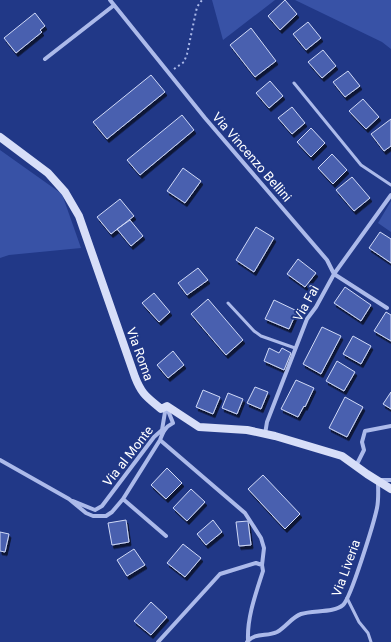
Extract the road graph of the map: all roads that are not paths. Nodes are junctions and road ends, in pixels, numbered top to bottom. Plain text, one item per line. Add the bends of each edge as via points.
1 (110, 0) edge
2 (113, 6) junction
3 (45, 59) dead end
4 (294, 82) dead end
5 (0, 137) edge
6 (391, 185) edge
7 (391, 195) edge
8 (334, 274) junction
9 (228, 303) dead end
10 (387, 308) dead end
11 (295, 348) junction
12 (166, 406) junction
13 (391, 426) edge
14 (265, 434) junction
15 (160, 440) junction
16 (0, 460) edge
17 (356, 466) junction
18 (378, 480) junction
19 (391, 480) edge
20 (391, 489) edge
21 (123, 499) junction
22 (69, 500) junction
23 (102, 506) junction
24 (101, 517) junction
25 (166, 536) dead end
26 (262, 565) junction
27 (347, 598) junction
28 (247, 641) edge
29 (158, 642) edge
30 (371, 642) edge

1 - 2 street, Via Vincenzo Bellini
2 - 3 street
2 - 8 street, Via Vincenzo Bellini via 327,260
4 - 6 lane via 361,165
5 - 12 street, Via Roma via 48,173 65,192 79,216 140,390 161,409
7 - 8 street, Via Faì
8 - 10 street, Via Vincenzo Bellini
8 - 11 street, Via Faì via 307,319
9 - 11 lane via 260,336
11 - 14 street, Via Faì via 267,422
12 - 14 street, Via Roma via 199,427 247,430
12 - 15 street, Via al Monte via 173,423 167,426
12 - 23 street, Via al Monte via 162,430
13 - 17 street via 365,431 362,442 364,450
14 - 17 street, Via Roma via 342,456
15 - 21 street, Via al Monte
15 - 26 street via 245,512 261,538 264,548
16 - 22 street, Via al Monte
17 - 18 street, Via Roma
18 - 19 street
18 - 20 street, Via Roma
18 - 27 street, Via Liveria via 378,507
21 - 24 street, Via al Monte via 112,512
21 - 25 street, Via al Monte
22 - 23 street, Via al Monte via 96,510
22 - 24 street, Via al Monte via 86,513
23 - 24 street, Via al Monte
26 - 28 street via 263,571 252,606
26 - 29 street via 256,563 220,574
27 - 28 street, Via Liveria via 343,605 301,614 279,631 260,634
27 - 30 lane

